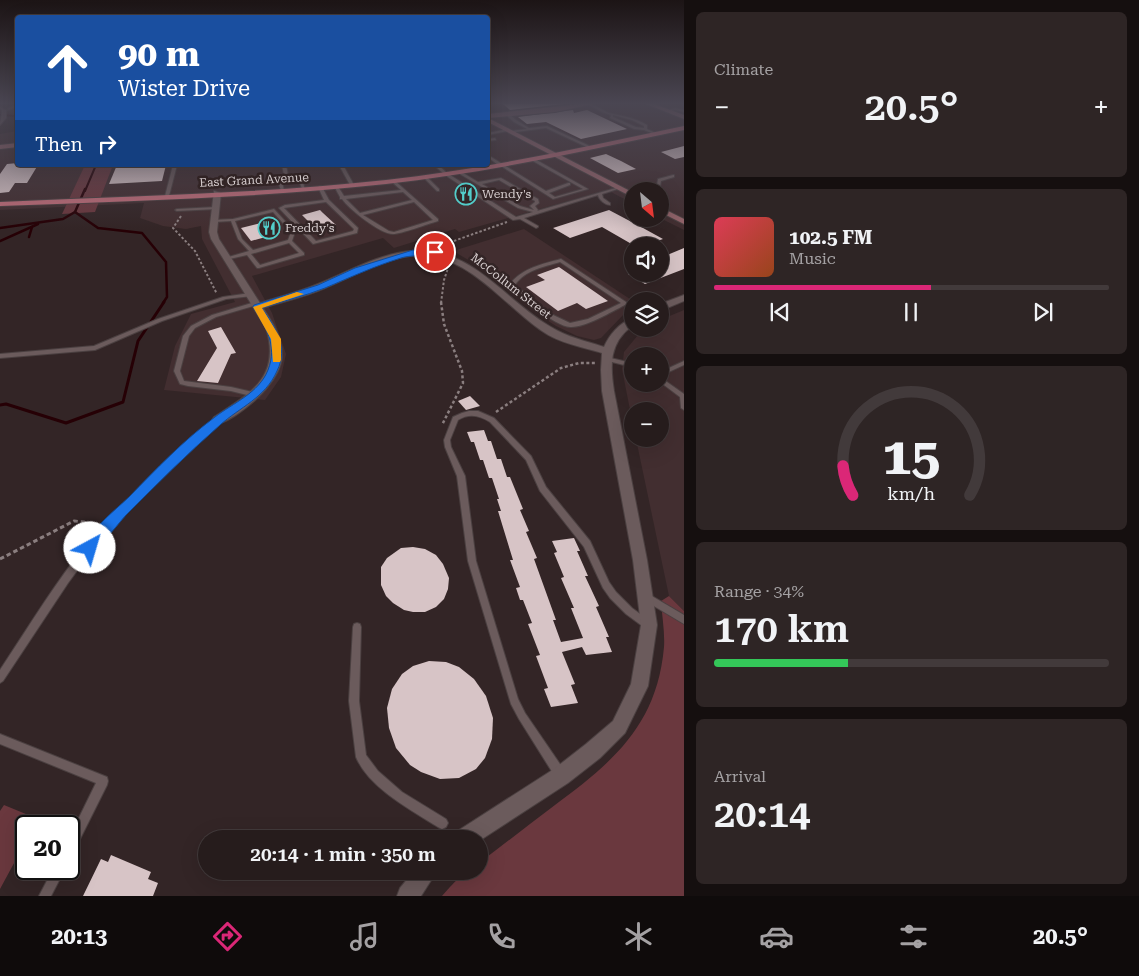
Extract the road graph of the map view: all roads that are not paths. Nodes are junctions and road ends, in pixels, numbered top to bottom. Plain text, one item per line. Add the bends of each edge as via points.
1 (536, 146) edge
2 (587, 146) edge
3 (602, 146) edge
4 (592, 148) junction
5 (555, 156) junction
6 (490, 157) edge
7 (530, 160) junction
8 (501, 165) junction
9 (174, 167) edge
10 (284, 167) edge
11 (341, 167) edge
12 (438, 167) edge
13 (489, 167) edge
14 (490, 167) edge
15 (459, 172) junction
16 (446, 174) junction
17 (286, 176) junction
18 (672, 176) dead end
19 (425, 177) junction
20 (392, 181) junction
21 (660, 182) edge
22 (478, 183) junction
23 (352, 185) junction
24 (336, 186) junction
25 (320, 188) junction
26 (618, 188) junction
27 (304, 189) junction
28 (282, 190) junction
29 (403, 190) junction
30 (438, 190) dead end
31 (624, 191) edge
32 (217, 193) junction
33 (546, 193) junction
34 (600, 194) junction
35 (167, 196) junction
36 (341, 198) junction
37 (327, 201) junction
38 (415, 201) junction
39 (0, 204) edge
40 (609, 204) dead end
41 (532, 206) junction
42 (523, 207) junction
43 (216, 208) junction
44 (177, 210) dead end
45 (537, 212) junction
46 (360, 214) junction
47 (669, 214) edge
48 (520, 217) junction
49 (233, 220) junction
50 (214, 221) junction
51 (684, 222) edge
52 (536, 227) dead end
53 (290, 241) junction
54 (250, 252) junction
55 (227, 259) junction
56 (250, 295) junction
57 (684, 298) edge
58 (625, 303) joint
59 (669, 304) edge
60 (256, 305) junction
61 (624, 328) edge
62 (0, 356) edge
63 (606, 358) junction
64 (624, 363) edge
65 (684, 363) edge
66 (669, 370) edge
67 (669, 386) edge
68 (255, 395) junction
69 (683, 397) edge
70 (684, 408) edge
71 (218, 420) joint
72 (645, 596) junction
73 (684, 620) edge
74 (649, 625) junction
75 (357, 628) dead end
76 (0, 678) edge
77 (0, 739) edge
78 (561, 776) junction
79 (442, 823) dead end
80 (80, 827) edge
81 (477, 830) edge
82 (54, 880) edge
83 (420, 880) edge
84 (46, 896) edge
85 (408, 896) edge

1 - 5 street
2 - 4 lane
3 - 4 main road, East Grand Avenue
4 - 5 main road, East Grand Avenue
5 - 7 main road, East Grand Avenue
5 - 26 street
6 - 8 lane
7 - 8 main road, East Grand Avenue
7 - 33 lane via 568,184
7 - 33 lane via 586,189 554,198
8 - 14 main road, East Grand Avenue
8 - 33 lane
9 - 35 lane
10 - 17 lane
11 - 23 lane
12 - 16 lane
13 - 15 main road, East Grand Avenue
15 - 16 main road, East Grand Avenue
15 - 22 lane
16 - 19 main road, East Grand Avenue
16 - 48 lane via 515,219
17 - 27 lane via 300,176
17 - 28 lane via 279,177
18 - 21 lane
19 - 20 main road, East Grand Avenue
19 - 30 lane
20 - 23 main road, East Grand Avenue
20 - 29 lane
22 - 41 lane via 506,180 537,200
22 - 42 lane
23 - 24 main road, East Grand Avenue
24 - 25 main road, East Grand Avenue
24 - 36 lane
25 - 27 main road, East Grand Avenue
25 - 37 lane
26 - 31 street
26 - 34 lane
27 - 28 main road, East Grand Avenue
28 - 32 main road, East Grand Avenue
29 - 36 lane
29 - 38 lane
32 - 35 main road, East Grand Avenue
32 - 43 street
34 - 40 lane
34 - 45 lane
35 - 39 main road, East Grand Avenue
36 - 46 lane
37 - 37 lane via 356,229 355,232 315,243 281,208
38 - 46 lane
38 - 46 lane via 436,220 394,233
41 - 42 lane
41 - 45 lane
42 - 45 lane
43 - 44 lane
43 - 50 street
45 - 48 lane
47 - 51 street
48 - 52 lane
49 - 50 lane
49 - 53 lane via 274,210 294,232
49 - 54 lane via 240,239
50 - 55 street via 215,239
53 - 54 lane
53 - 54 lane via 302,254 260,267
54 - 55 lane
55 - 56 street
56 - 60 street
56 - 62 lane via 220,300 160,320 95,348
57 - 59 street
58 - 58 lane via 568,326 512,285 515,279 528,271 561,260
60 - 63 street, McCollum Street via 321,287 384,260 413,252 430,252 466,265 546,329
60 - 68 street via 271,328 277,349 273,370
60 - 68 lane via 214,316 193,327 186,336 177,371 179,379 188,384
61 - 63 street via 610,342
63 - 64 lane
63 - 72 street via 608,391
65 - 66 lane
67 - 69 lane
68 - 71 street
69 - 70 lane
71 - 76 lane via 107,526 81,558
72 - 73 lane
72 - 74 street
74 - 78 street via 639,686 619,727
74 - 78 lane via 629,612 613,595 587,544 544,489 534,465 488,418 476,413 455,419 448,447 461,476 475,576 514,701
75 - 79 lane via 354,701 361,757 374,775 398,796
77 - 80 lane via 103,781
78 - 81 street
82 - 84 lane
83 - 85 street

